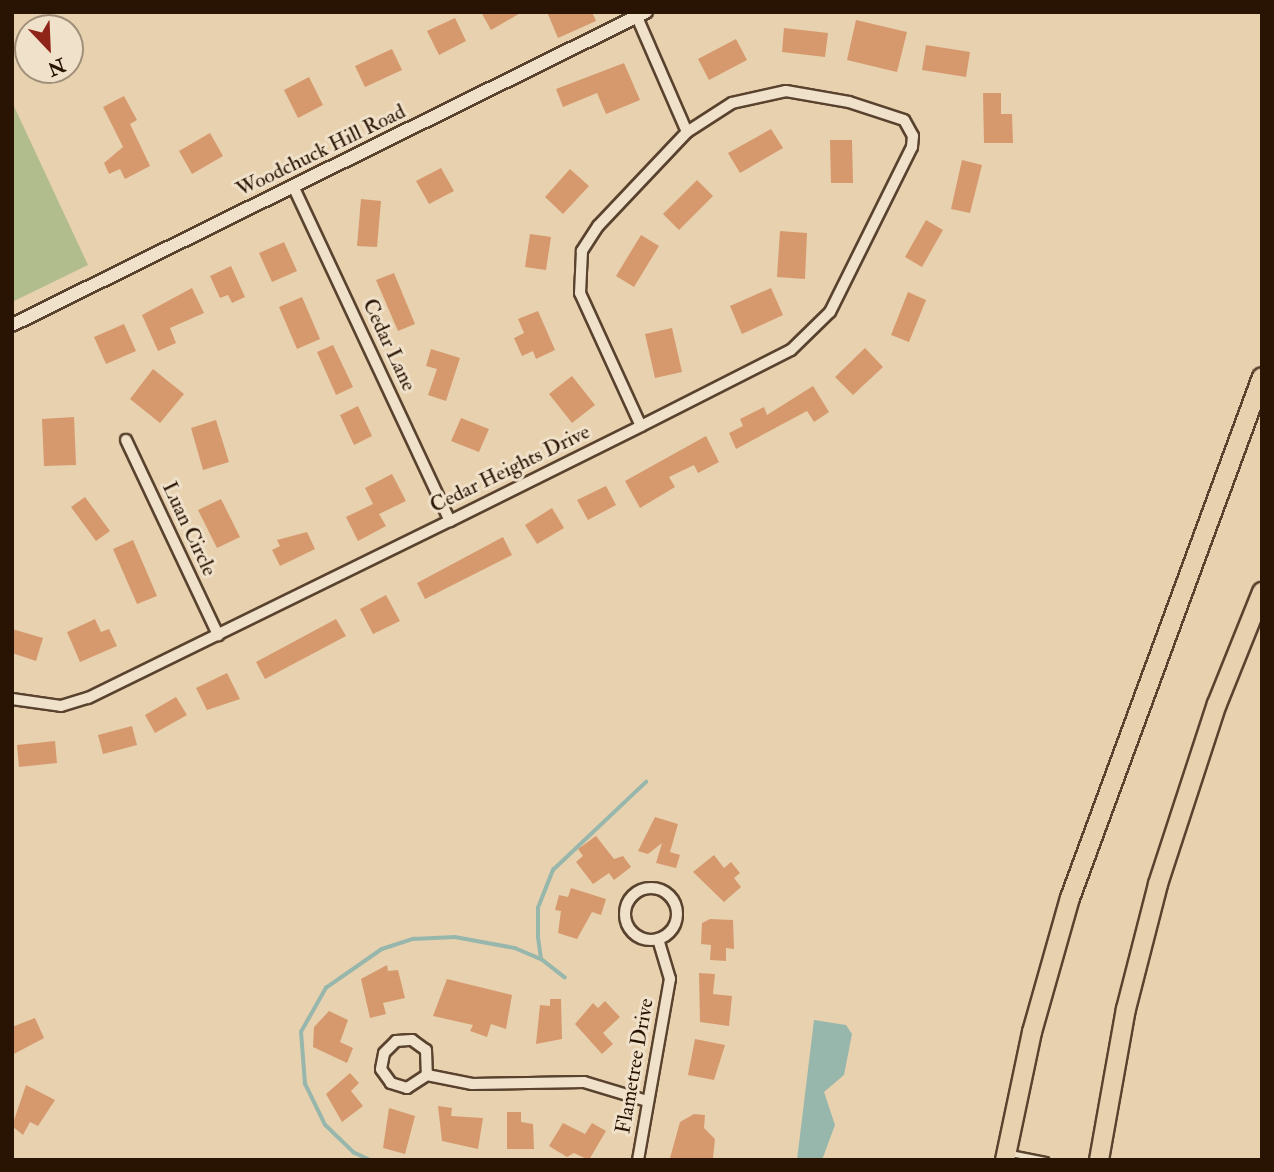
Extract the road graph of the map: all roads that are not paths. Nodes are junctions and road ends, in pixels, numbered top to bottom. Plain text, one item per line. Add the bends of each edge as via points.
1 (641, 15) edge
2 (687, 132) junction
3 (293, 187) junction
4 (12, 325) edge
5 (1262, 377) edge
6 (641, 426) junction
7 (126, 440) dead end
8 (450, 521) junction
9 (1262, 592) edge
10 (218, 635) junction
11 (12, 699) edge
12 (658, 939) junction
13 (427, 1075) junction
14 (647, 1101) junction
15 (1006, 1156) edge
16 (638, 1160) edge
17 (1045, 1160) edge
18 (1099, 1160) edge

1 - 2 street
1 - 3 street, Woodchuck Hill Road
2 - 6 street via 598,226 582,251 577,271 586,310
2 - 6 street, Cedar Heights Drive via 732,103 786,91 895,115 912,133 912,148 830,312 815,332 792,350
3 - 4 street, Woodchuck Hill Road
3 - 8 street, Cedar Lane
5 - 15 highway via 1070,898 1032,1032
6 - 8 street, Cedar Heights Drive
7 - 10 street, Luan Circle
8 - 10 street, Cedar Heights Drive
9 - 18 highway via 1217,704 1158,884 1126,1009
10 - 11 street, Cedar Heights Drive via 88,698 61,706
12 - 12 street via 635,935 625,920 629,899 644,889 665,892 676,906 672,929
12 - 14 street, Flametree Drive via 670,979
13 - 13 street via 426,1050 412,1040 396,1041 384,1053 382,1069 391,1083 407,1088
13 - 14 street via 472,1084 584,1082
14 - 16 street, Flametree Drive
15 - 17 lane

